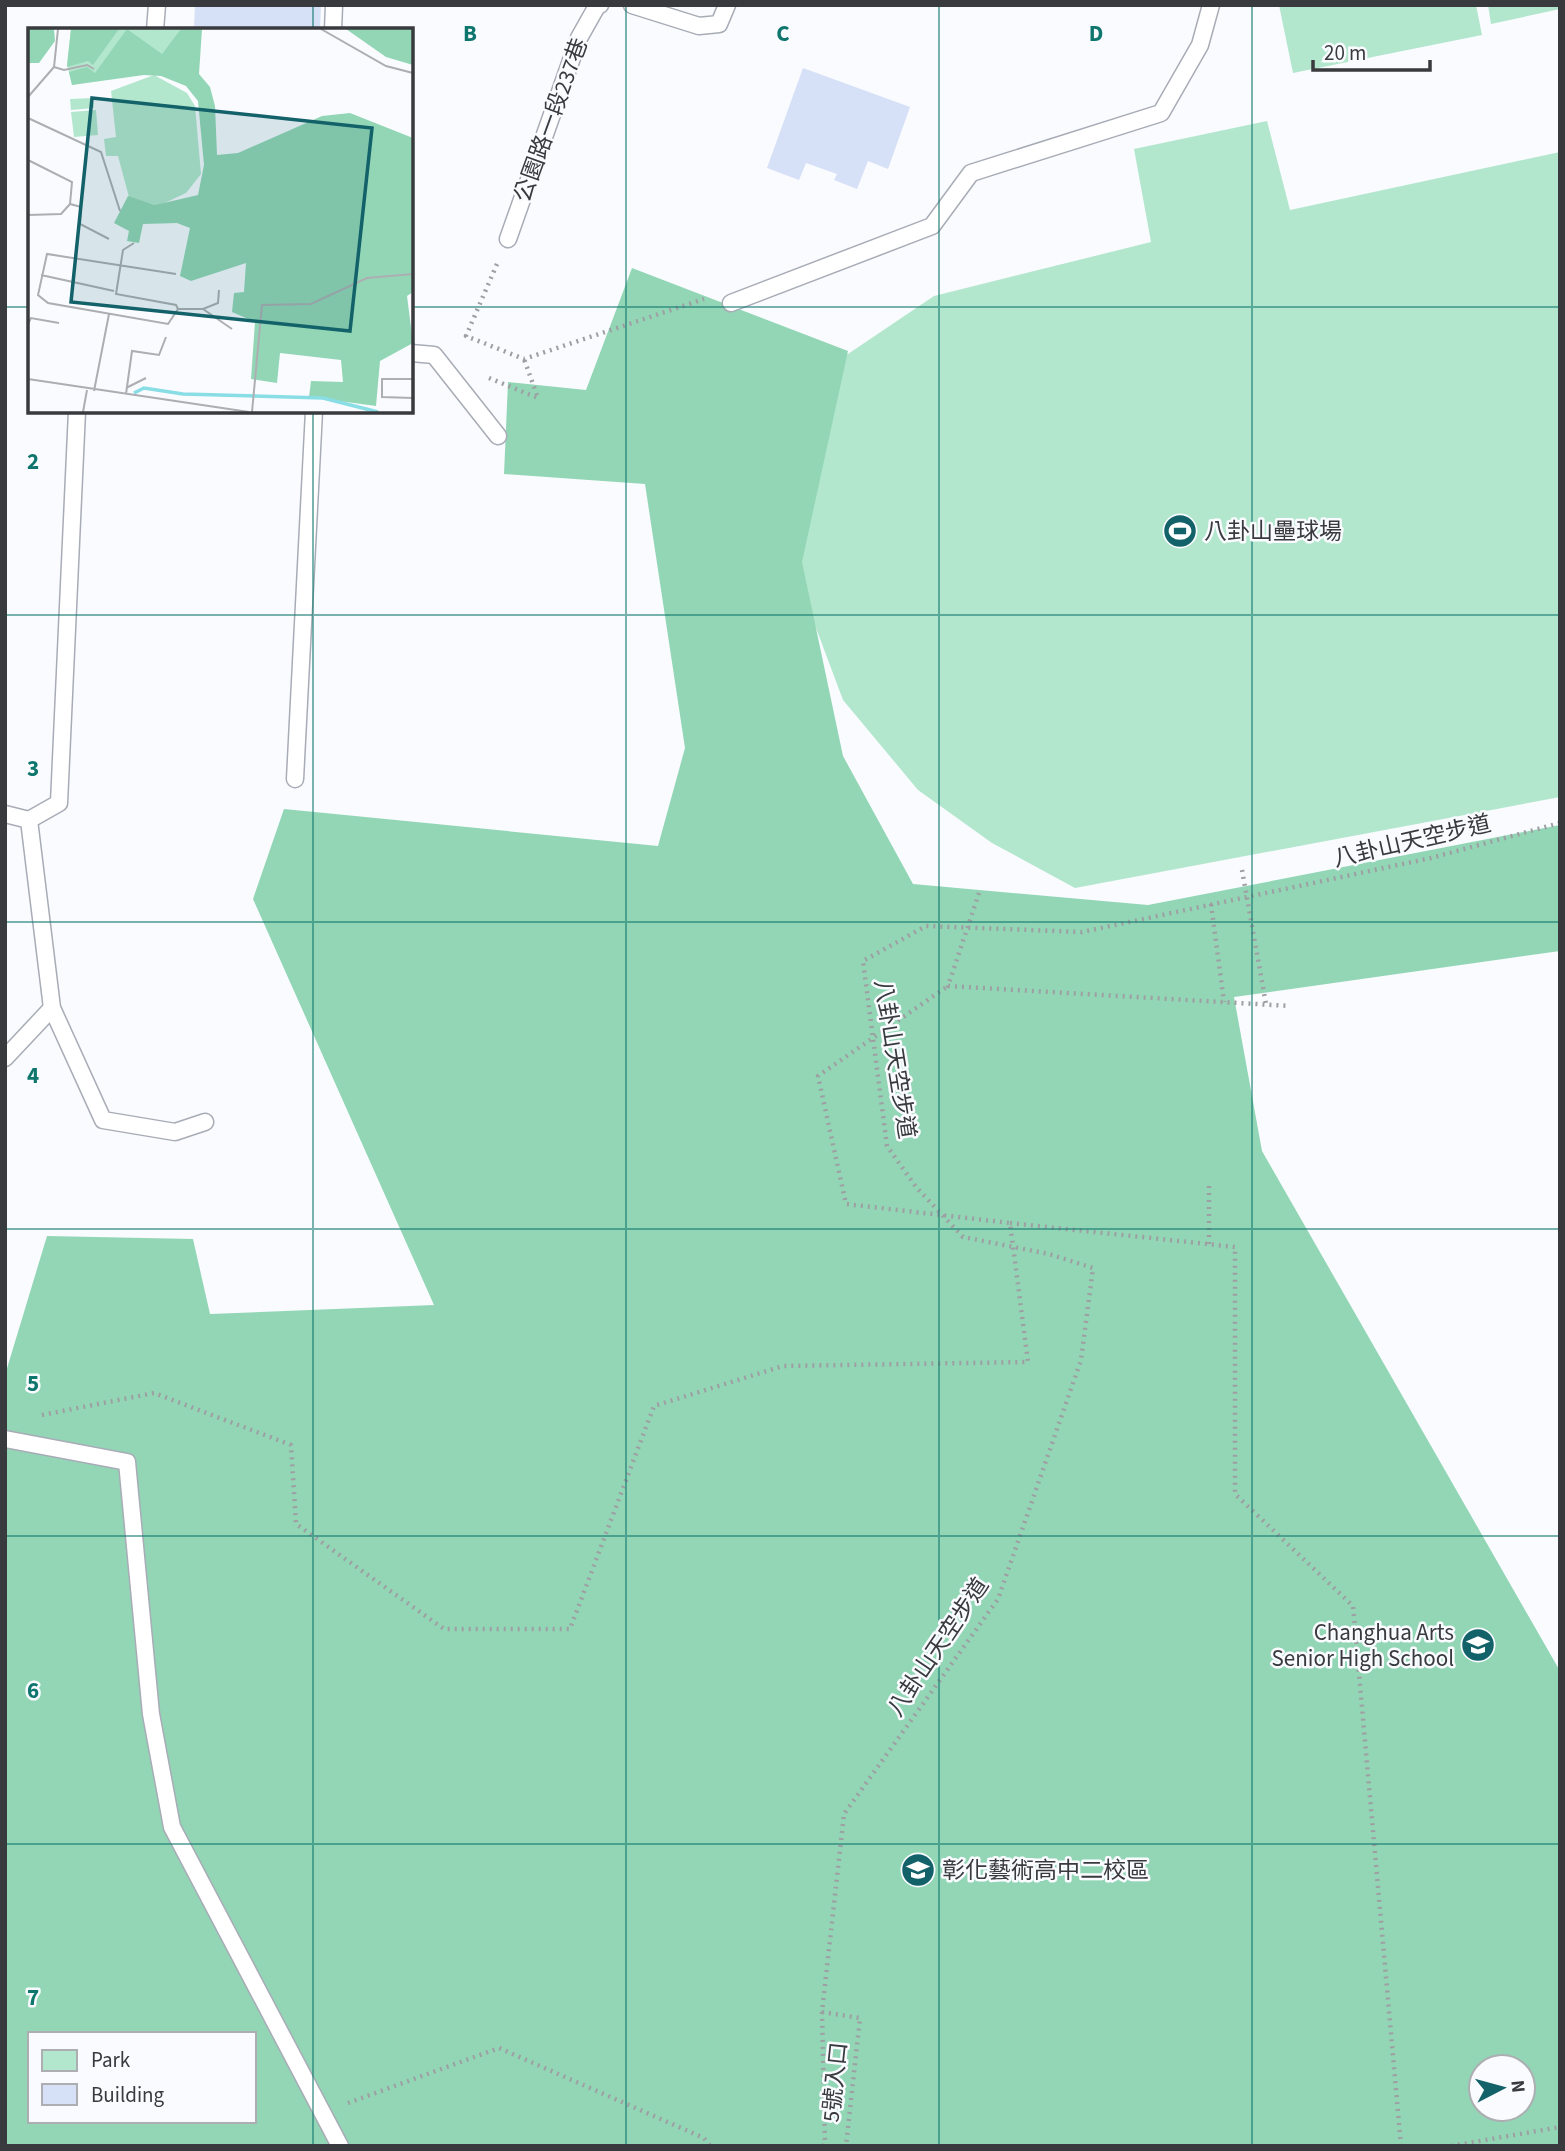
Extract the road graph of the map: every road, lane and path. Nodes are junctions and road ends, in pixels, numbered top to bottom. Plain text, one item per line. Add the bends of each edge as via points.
1 (157, 5) edge
2 (334, 5) edge
3 (600, 5) edge
4 (632, 5) edge
5 (727, 5) edge
6 (1211, 5) edge
7 (155, 28) edge
8 (332, 28) edge
9 (508, 239) joint
10 (716, 296) dead end
11 (732, 303) dead end
12 (413, 353) edge
13 (524, 359) junction
14 (480, 374) dead end
15 (77, 413) edge
16 (314, 413) edge
17 (498, 436) dead end
18 (295, 779) dead end
19 (5, 814) edge
20 (29, 820) junction
21 (1560, 823) edge
22 (1242, 870) dead end
23 (979, 893) dead end
24 (1211, 904) junction
25 (948, 986) junction
26 (1224, 1002) junction
27 (1266, 1004) junction
28 (1290, 1006) dead end
29 (52, 1009) junction
30 (5, 1058) edge
31 (205, 1122) dead end
32 (1209, 1186) dead end
33 (1010, 1223) junction
34 (1209, 1244) junction
35 (5, 1439) edge
36 (33, 1444) junction
37 (822, 2012) junction
38 (323, 2113) junction
39 (1560, 2127) edge
40 (340, 2146) edge
41 (710, 2146) edge
42 (823, 2146) edge
43 (846, 2146) edge
44 (1401, 2146) edge
45 (1451, 2146) edge

1 - 7 lane
2 - 8 lane
3 - 9 lane, 公園路一段237巷 via 579,38
4 - 5 lane via 699,26 719,24
6 - 11 lane via 1200,45 1161,113 971,173 932,226
9 - 13 path via 466,336
10 - 13 path
12 - 17 lane via 434,355
13 - 14 path via 538,398
15 - 20 lane via 59,803
16 - 18 lane
19 - 20 lane
20 - 29 lane
21 - 24 path, 八卦山天空步道, bridge via 1431,858
22 - 27 path
23 - 25 path
24 - 26 path
24 - 37 path, 八卦山天空步道, bridge via 1082,932 926,926 863,961 887,1146 916,1187 963,1237 1093,1268 1081,1360 998,1599 844,1814
25 - 26 path
25 - 33 path via 818,1076 846,1204
26 - 27 path
27 - 28 path
29 - 30 lane
29 - 31 lane via 103,1120 175,1132
32 - 34 path
33 - 34 path
33 - 36 path via 1028,1362 783,1366 654,1406 570,1629 444,1629 296,1524 291,1445 154,1393 30,1418
34 - 44 path via 1235,1247 1235,1494 1353,1606
35 - 36 lane
36 - 38 lane via 127,1462 151,1714 172,1828
37 - 42 path, 八卦山天空步道, bridge
37 - 43 path, 5號入口 via 860,2018
38 - 40 lane
38 - 41 path via 499,2048 704,2138
39 - 45 path

